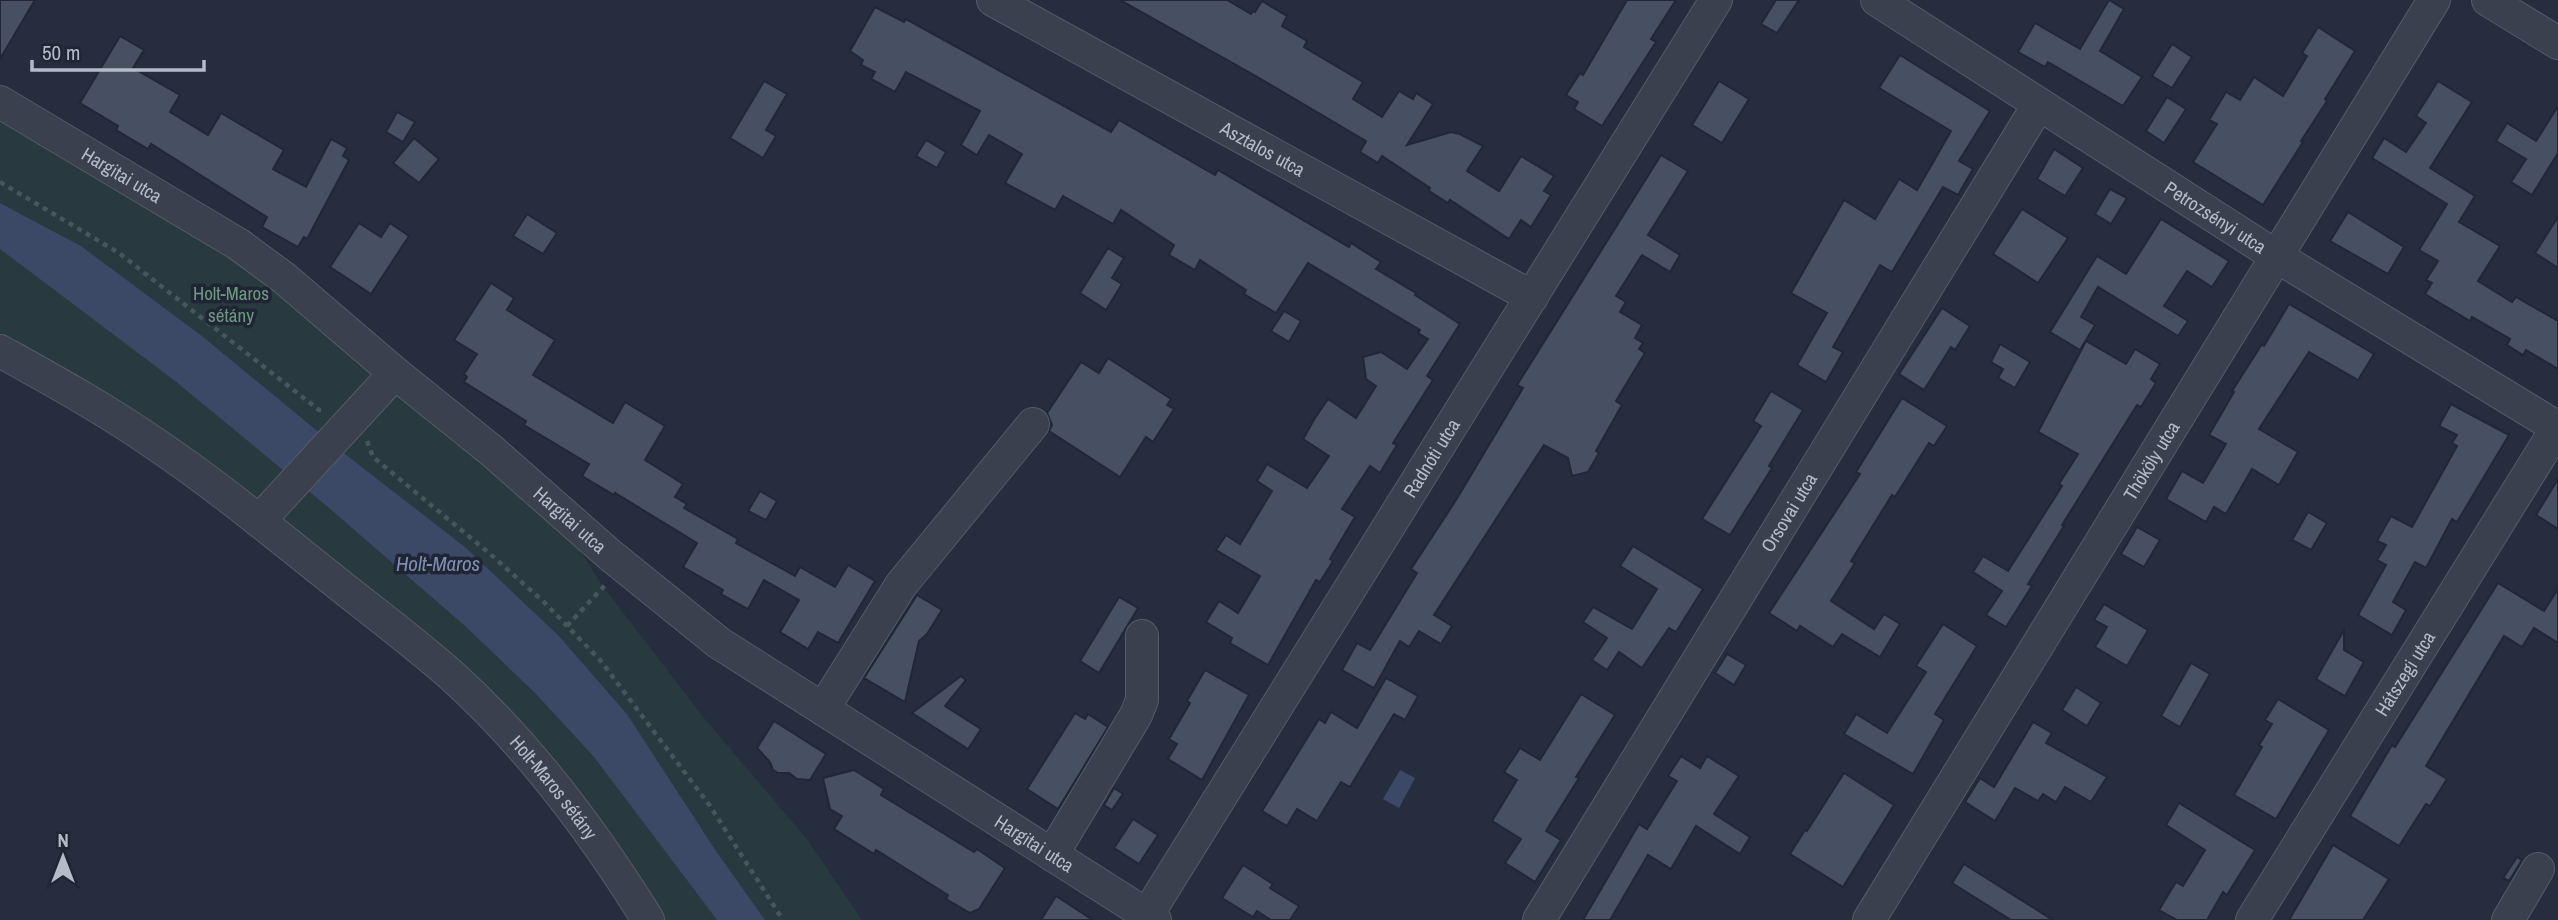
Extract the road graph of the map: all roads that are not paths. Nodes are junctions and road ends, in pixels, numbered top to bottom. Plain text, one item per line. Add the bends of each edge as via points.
1 (993, 0) edge
2 (1716, 0) edge
3 (1877, 0) edge
4 (2434, 0) edge
5 (2488, 0) edge
6 (2558, 43) edge
7 (0, 102) edge
8 (2039, 104) junction
9 (2276, 256) junction
10 (1532, 298) junction
11 (0, 351) edge
12 (395, 373) junction
13 (1033, 424) dead end
14 (2558, 428) edge
15 (259, 521) junction
16 (1142, 636) dead end
17 (824, 709) junction
18 (1052, 855) junction
19 (2539, 869) dead end
20 (1149, 918) edge
21 (648, 920) edge
22 (1539, 920) edge
23 (1869, 920) edge
24 (2252, 920) edge
25 (2508, 920) edge

1 - 10 street, Asztalos utca
2 - 10 street, Radnóti utca
3 - 8 street, Petrozsényi utca
4 - 9 street, Thököly utca
5 - 6 street
7 - 12 street, Hargitai utca via 238,244
8 - 9 street, Petrozsényi utca
8 - 22 street, Orsovai utca
9 - 14 street, Petrozsényi utca
9 - 23 street, Thököly utca
10 - 20 street, Radnóti utca
11 - 15 street, Holt-Maros sétány via 154,443
12 - 15 street
12 - 17 street, Hargitai utca via 719,643
13 - 17 street via 901,585
14 - 24 street, Hátszegi utca
15 - 21 street, Holt-Maros sétány via 449,673 489,711 579,818
16 - 18 street via 1142,700 1136,715
17 - 18 street, Hargitai utca
18 - 20 street, Hargitai utca
19 - 25 street

